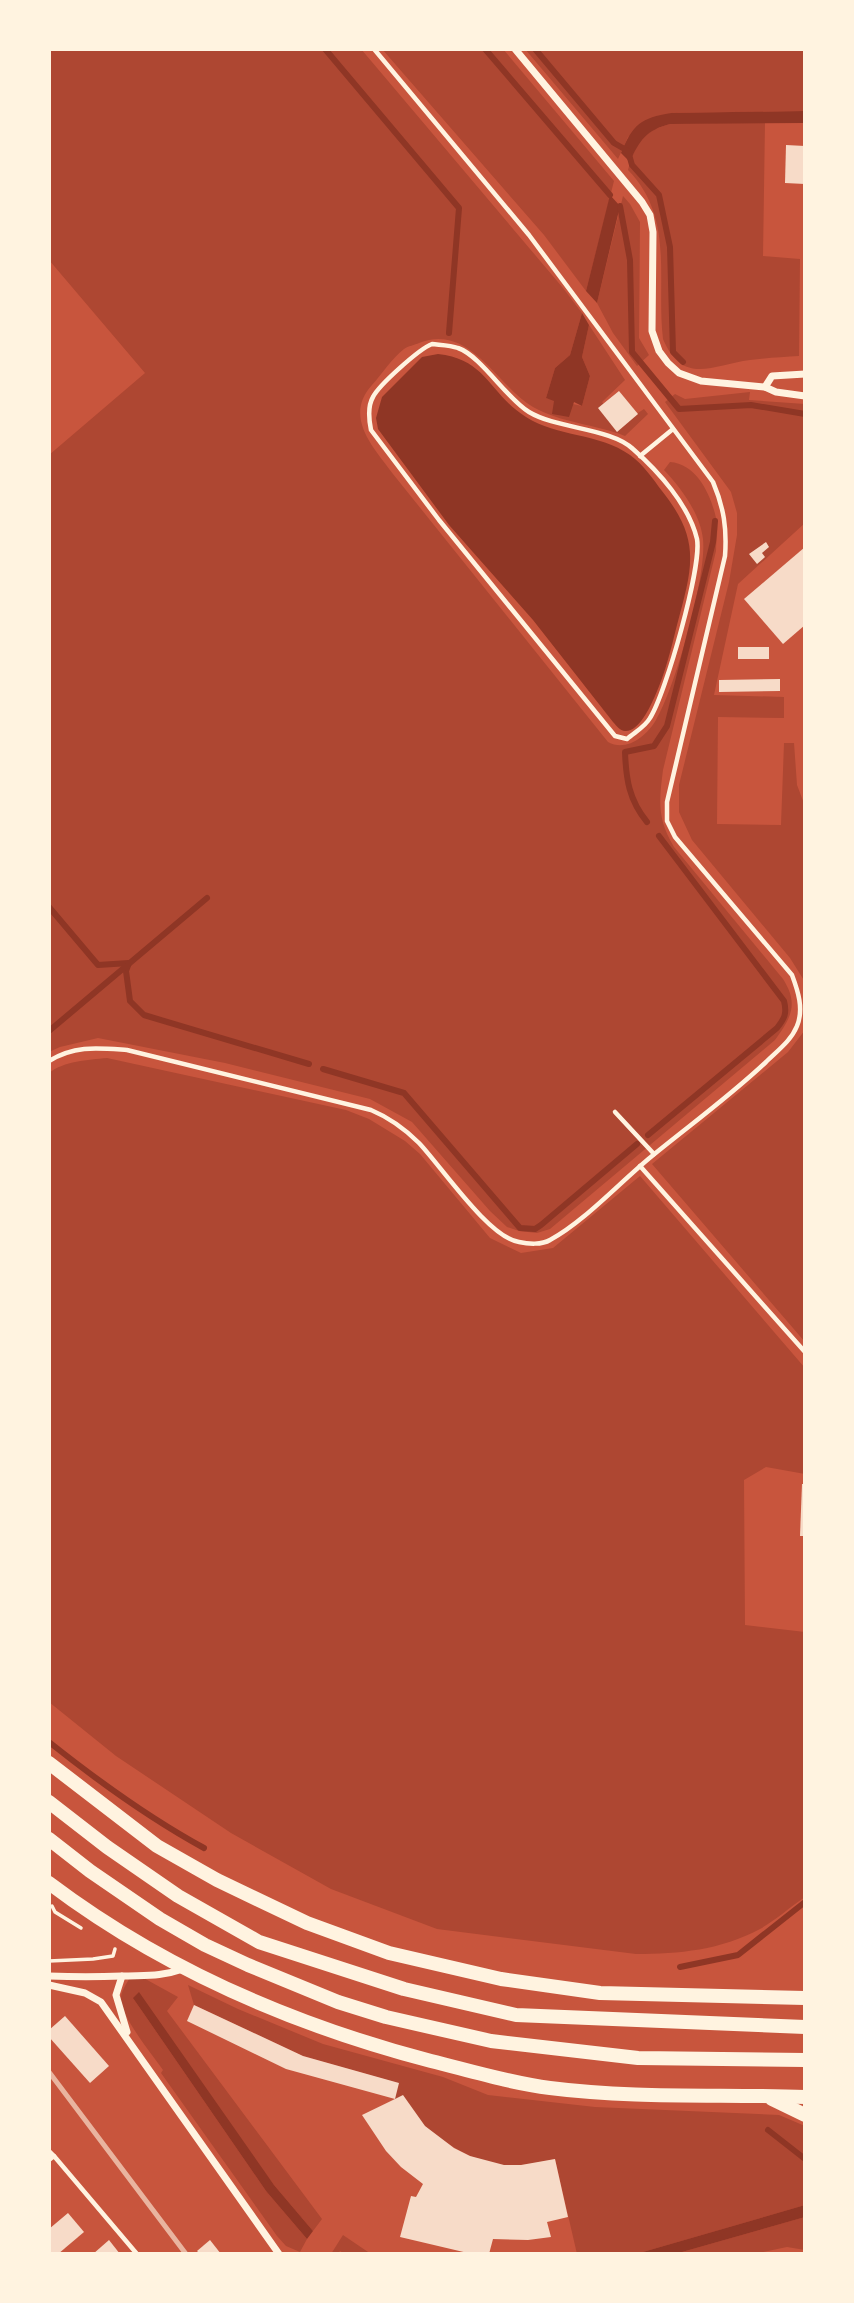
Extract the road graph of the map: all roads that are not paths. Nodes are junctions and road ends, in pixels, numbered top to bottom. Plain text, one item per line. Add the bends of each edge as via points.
1 (374, 49) edge
2 (515, 49) edge
3 (805, 374) edge
4 (765, 387) junction
5 (805, 396) edge
6 (673, 429) junction
7 (640, 456) junction
8 (49, 1061) edge
9 (615, 1112) dead end
10 (654, 1154) junction
11 (640, 1166) junction
12 (805, 1352) edge
13 (49, 1763) edge
14 (49, 1802) edge
15 (49, 1839) edge
16 (49, 1882) edge
17 (184, 1969) junction
18 (49, 1976) edge
19 (122, 1976) junction
20 (49, 1985) edge
21 (805, 1993) edge
22 (776, 1997) junction
23 (805, 1998) edge
24 (805, 2027) edge
25 (130, 2039) junction
26 (805, 2060) edge
27 (767, 2096) junction
28 (805, 2097) edge
29 (805, 2115) edge
30 (49, 2151) edge
31 (54, 2156) junction
32 (49, 2160) edge
33 (137, 2254) edge
34 (279, 2254) edge

1 - 6 lane via 529,235
2 - 4 street via 650,215 652,331 659,351 688,378
3 - 4 street via 772,376
4 - 5 street
6 - 7 lane
6 - 10 lane via 713,482 727,532 667,802 667,821 675,837 792,975 801,1008 786,1043
7 - 7 lane via 620,441 528,412 460,348 432,344 417,353 372,397 368,415 370,430 439,520 620,739 644,726 665,687 698,553 691,522
8 - 11 lane via 87,1047 127,1050 371,1110 394,1120 488,1223 516,1242 546,1242 563,1232
9 - 10 lane
10 - 11 lane
11 - 12 lane
13 - 22 highway via 158,1846 217,1880 307,1923 389,1953 501,1979 600,1993
14 - 24 highway via 107,1847 219,1921 259,1942 365,1977 516,2015
15 - 26 highway via 160,1919 205,1945 338,2002 387,2017 491,2041 638,2058
16 - 17 highway via 123,1934
17 - 19 street via 164,1976
17 - 27 highway via 311,2025 497,2078 603,2093
18 - 19 street
19 - 25 street via 116,1995
20 - 25 street via 85,1993 102,2003
21 - 22 highway
22 - 23 highway
25 - 34 street
27 - 28 highway
27 - 29 highway
30 - 31 lane
31 - 32 lane
31 - 33 lane

